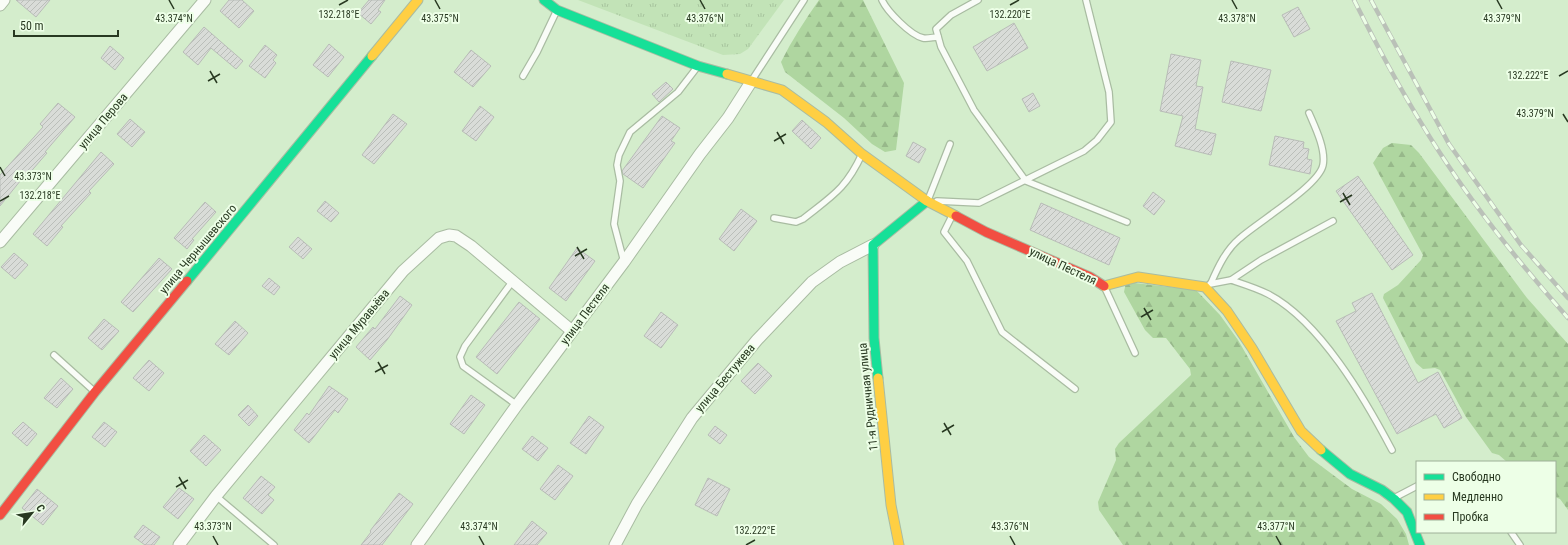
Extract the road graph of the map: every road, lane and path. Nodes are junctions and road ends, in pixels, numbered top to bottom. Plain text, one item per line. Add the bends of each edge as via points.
1 (4, 0) edge
2 (205, 0) edge
3 (418, 0) edge
4 (544, 0) edge
5 (804, 0) edge
6 (882, 0) edge
7 (978, 0) edge
8 (1086, 0) edge
9 (0, 5) edge
10 (557, 10) junction
11 (938, 37) junction
12 (698, 66) junction
13 (523, 76) dead end
14 (751, 82) junction
15 (1309, 113) dead end
16 (950, 144) dead end
17 (862, 154) junction
18 (1026, 181) junction
19 (928, 201) junction
20 (952, 214) junction
21 (774, 218) dead end
22 (1333, 221) dead end
23 (1127, 222) dead end
24 (0, 242) edge
25 (873, 245) junction
26 (624, 262) junction
27 (1231, 280) junction
28 (512, 282) junction
29 (1208, 285) junction
30 (1104, 286) junction
31 (572, 331) junction
32 (1135, 353) dead end
33 (54, 355) dead end
34 (1075, 388) dead end
35 (95, 392) junction
36 (517, 405) junction
37 (1392, 450) dead end
38 (1416, 487) edge
39 (216, 496) junction
40 (1394, 499) junction
41 (0, 514) edge
42 (1512, 533) edge
43 (179, 545) edge
44 (274, 545) edge
45 (418, 545) edge
46 (614, 545) edge
47 (899, 545) edge
48 (1420, 545) edge
49 (1520, 545) edge

1 - 9 street
2 - 24 street, улица Перова
3 - 35 street, улица Чернышевского
4 - 10 street, улица Пестеля
5 - 14 lane
6 - 11 lane via 886,8 922,38
7 - 11 lane via 951,15 936,29
8 - 18 lane via 1109,92 1111,122 1097,140 1084,151
10 - 12 street, улица Пестеля
10 - 13 lane
11 - 18 lane via 974,110
12 - 14 street, улица Пестеля
12 - 26 lane via 678,92 630,132 619,155 617,165 620,181 614,224
14 - 17 street, улица Пестеля via 782,90 826,122
14 - 26 street, улица Пестеля
15 - 29 lane via 1321,141 1323,165 1313,182 1238,239
16 - 19 lane
17 - 19 street, улица Пестеля
17 - 21 lane via 851,178 842,188 803,219 796,222
18 - 19 lane via 979,203
18 - 23 lane
19 - 20 street, улица Пестеля
19 - 25 street
20 - 30 street, улица Пестеля via 986,232 1090,277
20 - 34 lane via 944,232 967,261 1002,332
22 - 27 lane via 1261,260
25 - 46 street, улица Бестужева via 840,262 812,282 757,340 692,418
25 - 47 street, 11-я Рудничная улица via 874,338 891,505
26 - 31 street, улица Пестеля
27 - 29 lane
27 - 37 lane via 1268,294 1310,326 1368,405
28 - 31 street, улица Муравьёва
28 - 36 lane via 465,346 460,357 463,366
28 - 39 street, улица Муравьёва via 456,236 449,234 439,238 403,271
29 - 30 street, улица Пестеля via 1138,277
29 - 40 street via 1248,341 1301,431 1350,474
30 - 32 lane
31 - 36 street, улица Пестеля
33 - 35 lane
35 - 41 street, улица Чернышевского
36 - 45 street, улица Пестеля
38 - 40 lane
39 - 43 street, улица Муравьёва
39 - 44 lane
40 - 48 street via 1407,512
42 - 49 lane

